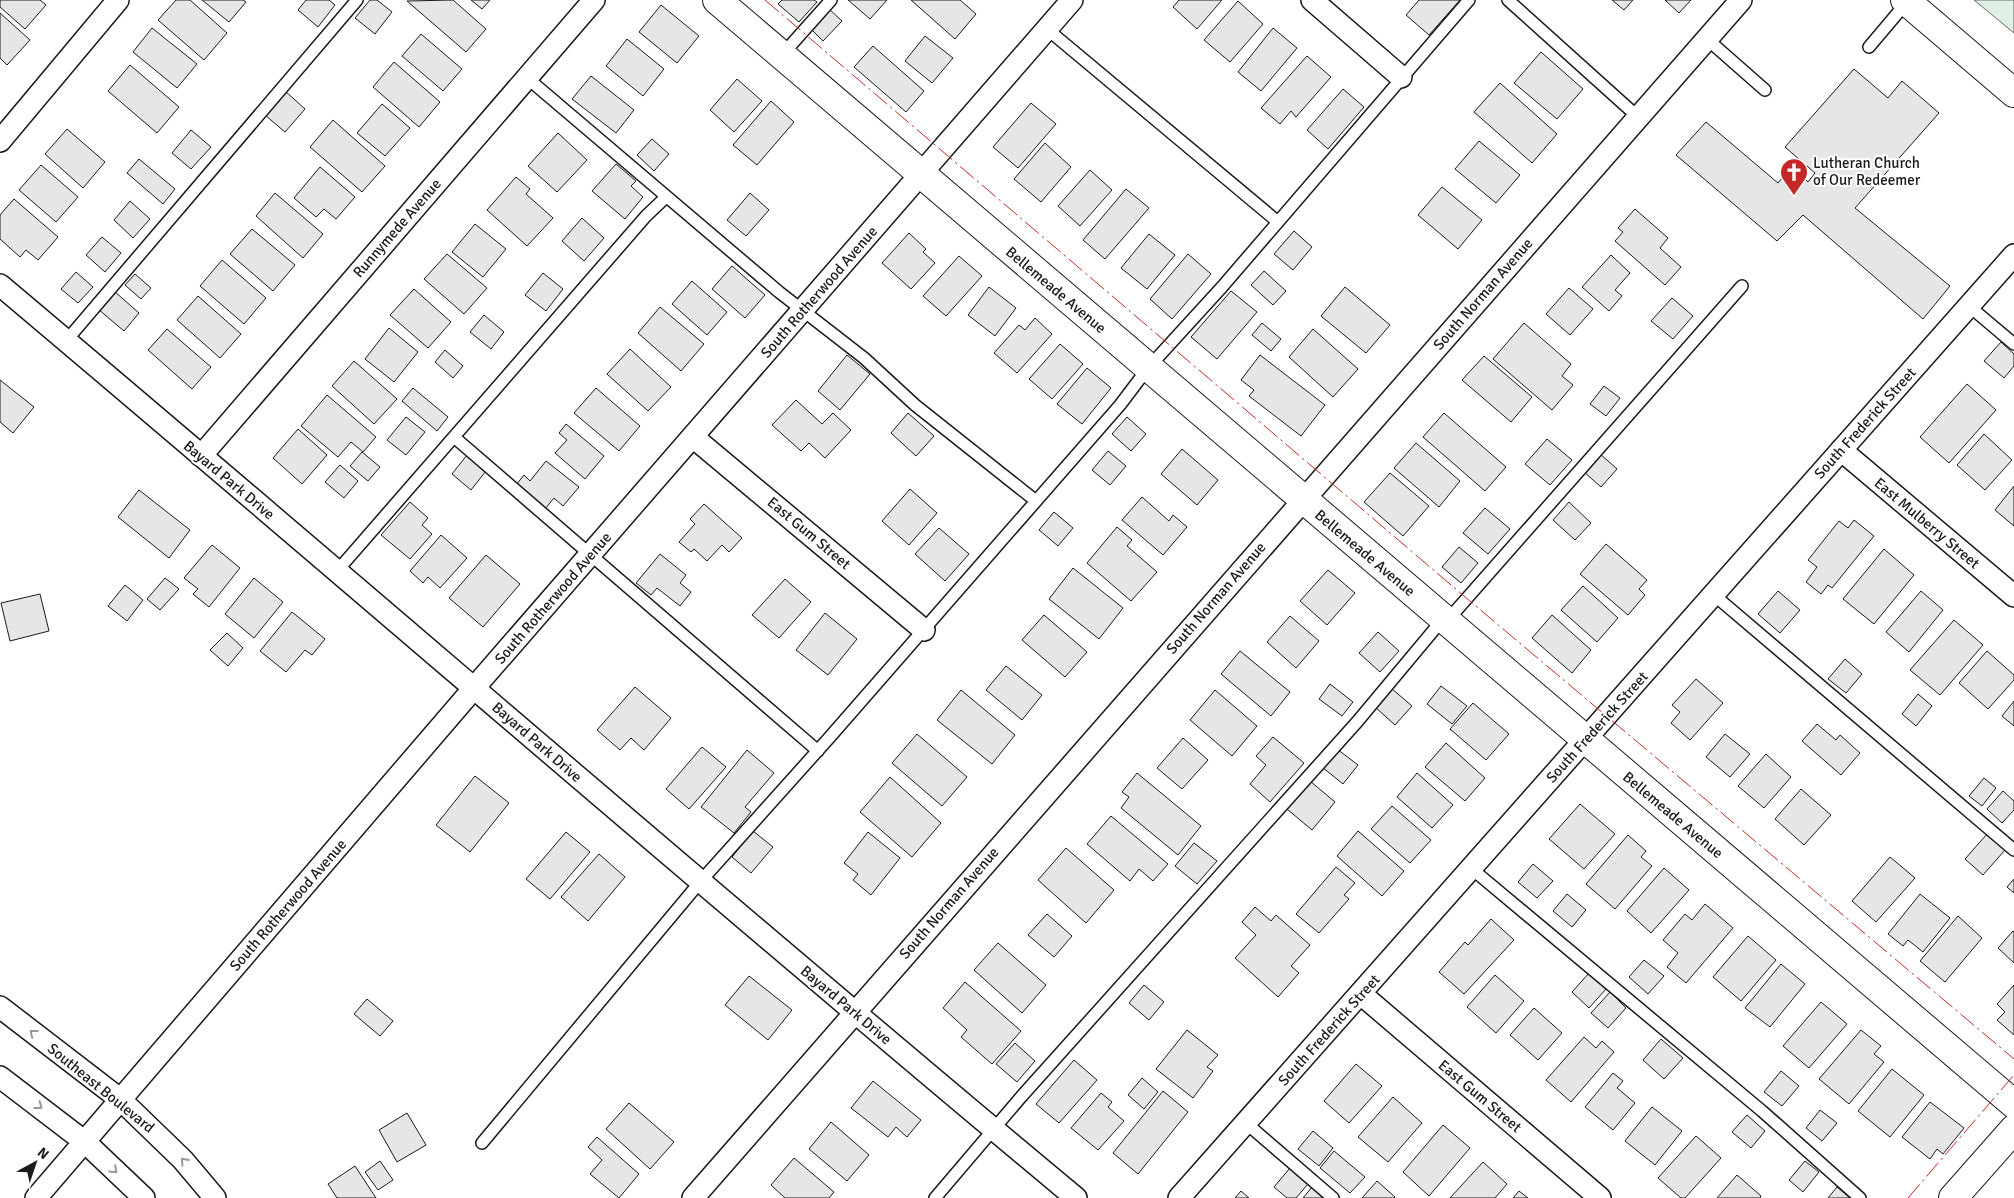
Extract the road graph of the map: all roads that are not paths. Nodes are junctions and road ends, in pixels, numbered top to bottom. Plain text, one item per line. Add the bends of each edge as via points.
1 (118, 0) edge
2 (357, 0) edge
3 (594, 0) edge
4 (717, 0) edge
5 (831, 0) edge
6 (1072, 0) edge
7 (1312, 0) edge
8 (1469, 0) edge
9 (1508, 0) edge
10 (1741, 0) edge
11 (1906, 1) edge
12 (1047, 29) junction
13 (1707, 38) junction
14 (1869, 47) dead end
15 (782, 55) junction
16 (526, 77) junction
17 (1401, 77) junction
18 (1765, 90) dead end
19 (2014, 93) edge
20 (1638, 117) junction
21 (0, 141) edge
22 (921, 175) junction
23 (666, 197) junction
24 (1278, 222) junction
25 (2014, 255) edge
26 (0, 286) edge
27 (1742, 286) dead end
28 (1969, 306) junction
29 (803, 311) junction
30 (66, 341) junction
31 (2014, 344) edge
32 (1148, 368) junction
33 (454, 437) junction
34 (693, 437) junction
35 (1841, 450) junction
36 (200, 456) junction
37 (1302, 499) junction
38 (1036, 501) junction
39 (591, 554) junction
40 (338, 570) junction
41 (1714, 595) junction
42 (2014, 596) edge
43 (1446, 622) junction
44 (924, 630) junction
45 (474, 688) junction
46 (1585, 740) junction
47 (818, 751) junction
48 (2014, 850) edge
49 (1472, 869) junction
50 (700, 882) junction
51 (1360, 994) junction
52 (0, 1007) edge
53 (855, 1012) junction
54 (0, 1077) edge
55 (121, 1100) junction
56 (2014, 1104) edge
57 (1246, 1123) junction
58 (2014, 1129) edge
59 (994, 1130) junction
60 (85, 1142) junction
61 (482, 1143) dead end
62 (36, 1198) edge
63 (144, 1198) edge
64 (215, 1198) edge
65 (692, 1198) edge
66 (935, 1198) edge
67 (1076, 1198) edge
68 (1180, 1198) edge
69 (1333, 1198) edge
70 (1600, 1198) edge
71 (1860, 1198) edge
72 (1953, 1198) edge

1 - 21 street
2 - 30 lane
3 - 16 street, Runnymede Avenue
4 - 15 street, Bellemeade Avenue
5 - 15 lane
6 - 12 street, South Rotherwood Avenue
7 - 17 street
8 - 17 lane
9 - 20 lane
10 - 13 street, South Norman Avenue
11 - 14 lane
11 - 19 street
12 - 22 street, South Rotherwood Avenue
12 - 24 lane
13 - 18 lane
13 - 20 street, South Norman Avenue
15 - 22 street, Bellemeade Avenue
16 - 23 lane
16 - 36 street, Runnymede Avenue
17 - 24 lane
20 - 37 street, South Norman Avenue
22 - 29 street, South Rotherwood Avenue
22 - 32 street, Bellemeade Avenue
23 - 29 lane
23 - 33 lane
24 - 32 lane
25 - 28 street, South Frederick Street
26 - 30 street, Bayard Park Drive
27 - 43 lane
28 - 31 lane
28 - 35 street, South Frederick Street
29 - 34 street, South Rotherwood Avenue
29 - 38 lane
30 - 36 street, Bayard Park Drive
32 - 37 street, Bellemeade Avenue
32 - 38 lane
33 - 39 lane
33 - 40 lane
34 - 39 street, South Rotherwood Avenue
34 - 44 street, East Gum Street
35 - 41 street, South Frederick Street
35 - 42 street, East Mulberry Street
36 - 40 street, Bayard Park Drive
37 - 43 street, Bellemeade Avenue
37 - 53 street, South Norman Avenue
38 - 44 lane
39 - 45 street, South Rotherwood Avenue
39 - 47 lane
40 - 45 street, Bayard Park Drive
41 - 46 street, South Frederick Street
41 - 48 lane
43 - 46 street, Bellemeade Avenue
43 - 59 lane via 1438,625 1357,722
44 - 47 lane
45 - 50 street, Bayard Park Drive
45 - 55 street, South Rotherwood Avenue
46 - 49 street, South Frederick Street
46 - 56 street, Bellemeade Avenue
47 - 50 lane
49 - 51 street, South Frederick Street
49 - 71 lane via 1762,1111
50 - 53 street, Bayard Park Drive
50 - 61 lane
51 - 57 street, South Frederick Street
51 - 70 street, East Gum Street
55 -> 52 street, Southeast Boulevard
53 - 59 street, Bayard Park Drive
53 - 65 street, South Norman Avenue
54 -> 60 street
55 - 60 street, South Rotherwood Avenue
64 -> 55 street, Southeast Boulevard via 184,1160
57 - 68 street, South Frederick Street
57 - 69 lane
58 - 72 street
59 - 66 lane
59 - 67 street, Bayard Park Drive
60 - 62 street, South Rotherwood Avenue
60 -> 63 street

